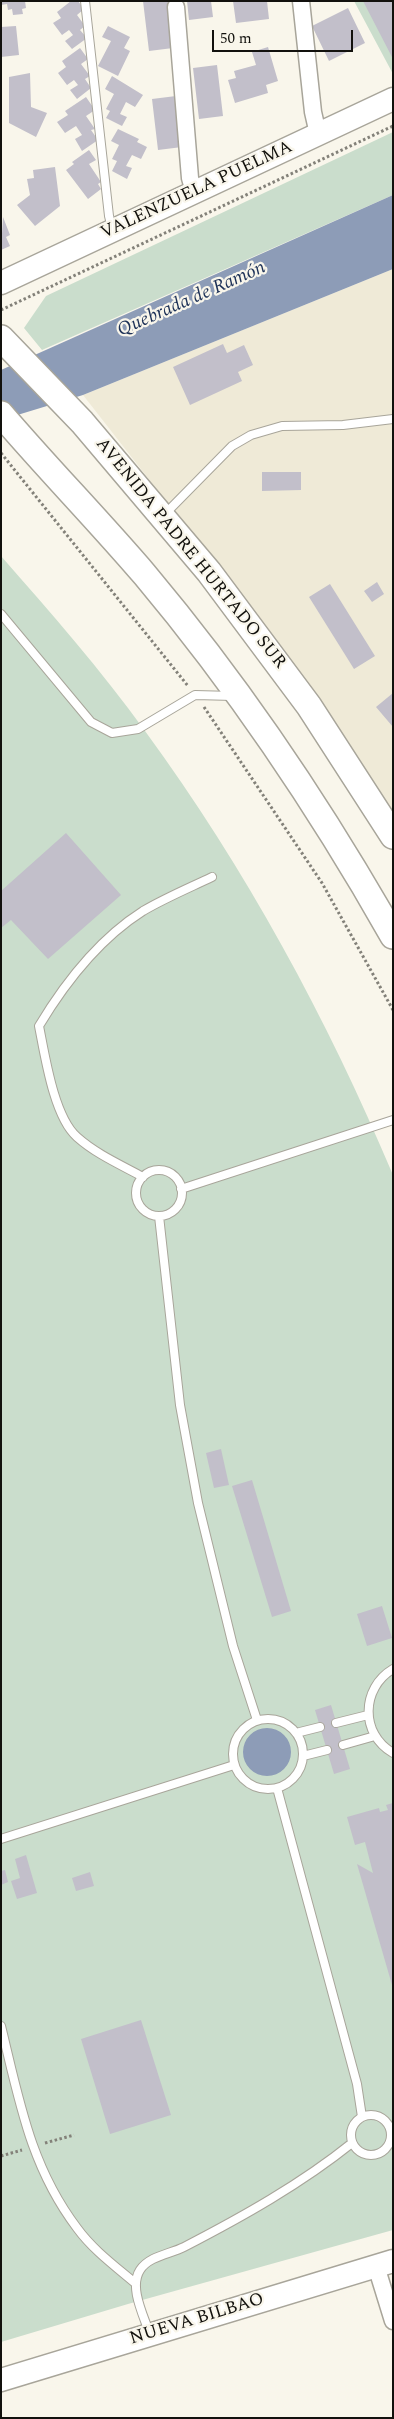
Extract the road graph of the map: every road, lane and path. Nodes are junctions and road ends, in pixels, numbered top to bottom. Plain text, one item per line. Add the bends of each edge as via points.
1 (85, 1) edge
2 (301, 1) edge
3 (176, 7) dead end
4 (393, 99) edge
5 (393, 126) edge
6 (318, 134) junction
7 (194, 192) junction
8 (113, 230) junction
9 (1, 283) edge
10 (1, 310) edge
11 (6, 343) edge
12 (1, 414) edge
13 (393, 419) edge
14 (1, 452) edge
15 (162, 517) junction
16 (1, 614) edge
17 (195, 695) junction
18 (240, 697) junction
19 (393, 836) edge
20 (212, 877) dead end
21 (393, 936) edge
22 (393, 1010) edge
23 (393, 1120) edge
24 (143, 1177) junction
25 (181, 1189) junction
26 (159, 1216) junction
27 (393, 1669) edge
28 (368, 1715) junction
29 (258, 1720) junction
30 (336, 1723) dead end
31 (320, 1727) dead end
32 (296, 1733) junction
33 (375, 1736) junction
34 (343, 1745) dead end
35 (327, 1750) dead end
36 (393, 1753) edge
37 (303, 1756) junction
38 (234, 1765) junction
39 (277, 1788) junction
40 (1, 1839) edge
41 (1, 2026) edge
42 (362, 2116) junction
43 (74, 2134) dead end
44 (51, 2142) dead end
45 (352, 2144) junction
46 (385, 2264) edge
47 (135, 2283) junction
48 (393, 2321) edge
49 (150, 2335) junction
50 (1, 2380) edge

1 - 8 lane
2 - 6 street
3 - 7 street via 190,178
4 - 6 main road, VALENZUELA PUELMA
5 - 10 path
6 - 7 main road, VALENZUELA PUELMA
7 - 8 main road, VALENZUELA PUELMA
8 - 9 main road, VALENZUELA PUELMA
11 - 15 main road, AVENIDA PADRE HURTADO SUR via 82,422
12 - 18 main road via 145,575
13 - 15 lane via 343,425 282,426 251,434 232,446
14 - 17 path
15 - 19 main road, AVENIDA PADRE HURTADO SUR via 261,638 315,714
16 - 17 lane via 91,722 112,733 138,730
17 - 18 lane
17 - 22 path via 322,883
18 - 21 main road via 327,825
20 - 24 lane via 143,911 93,951 39,1026 49,1074 66,1124 87,1144
23 - 25 lane
24 - 25 lane via 155,1171 169,1173 179,1182
24 - 26 lane via 136,1188 138,1202 146,1212
25 - 26 lane via 176,1208
26 - 29 lane via 180,1405 198,1502 233,1646
27 - 28 lane via 376,1684
28 - 30 lane
28 - 33 lane
29 - 32 lane via 279,1720
29 - 38 lane via 239,1733 232,1754
31 - 32 lane
32 - 37 lane via 302,1744
33 - 34 lane
33 - 36 lane
35 - 37 lane
37 - 39 lane via 295,1776
38 - 39 lane via 247,1782 256,1787
38 - 40 lane
39 - 42 lane via 357,2084
41 - 47 lane via 39,2165 57,2200 95,2249
42 - 45 lane via 350,2133
42 - 45 lane via 369,2114 384,2119 391,2133 390,2141 380,2153 372,2155 357,2150
43 - 44 path
45 - 47 lane via 328,2163 232,2222 179,2250 156,2257 140,2269
46 - 48 street
46 - 49 main road, NUEVA BILBAO
47 - 49 lane
49 - 50 main road, NUEVA BILBAO

